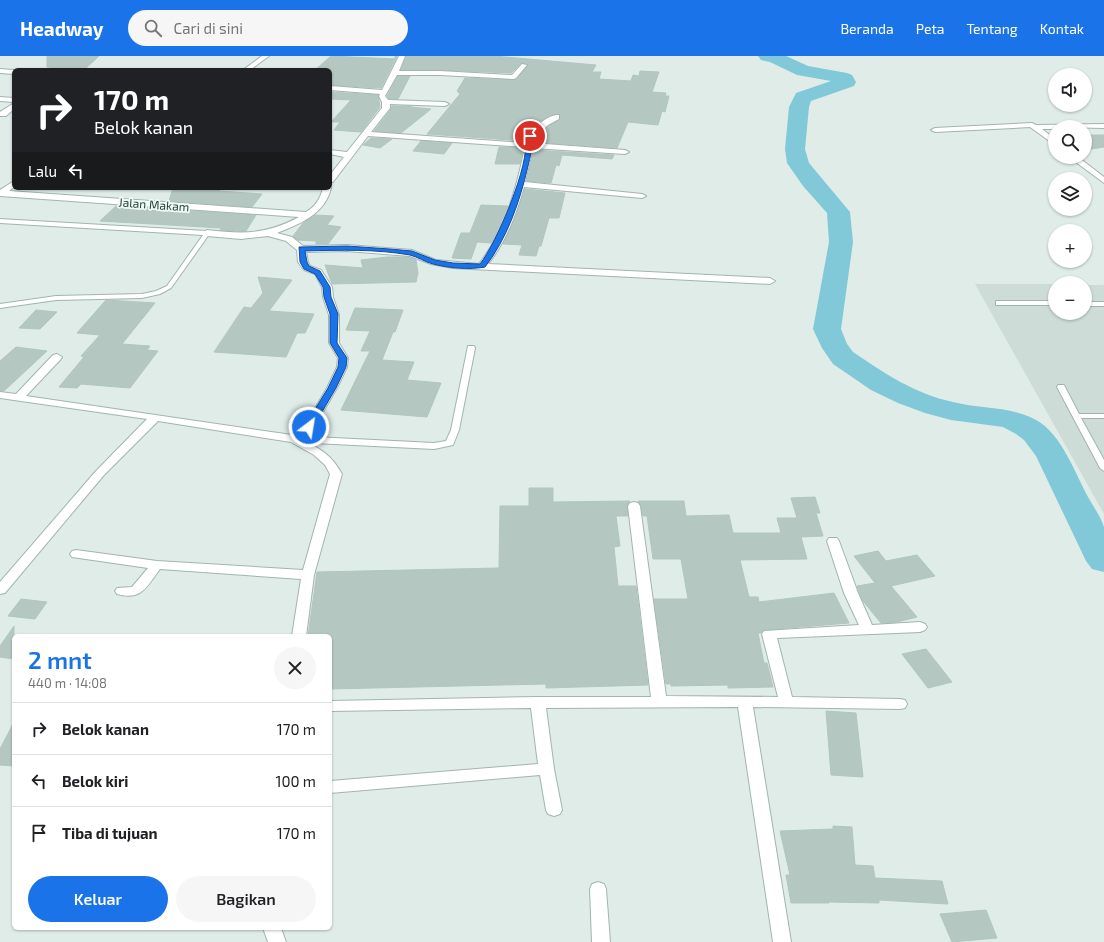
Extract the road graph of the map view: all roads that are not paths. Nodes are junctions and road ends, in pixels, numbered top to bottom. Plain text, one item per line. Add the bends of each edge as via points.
1 (266, 56) edge
2 (402, 56) edge
3 (524, 65) dead end
4 (249, 68) edge
5 (0, 71) edge
6 (12, 72) edge
7 (395, 73) junction
8 (332, 88) edge
9 (385, 92) junction
10 (0, 99) edge
11 (12, 100) edge
12 (386, 102) junction
13 (445, 104) dead end
14 (12, 107) edge
15 (3, 114) dead end
16 (556, 117) dead end
17 (1104, 120) edge
18 (1092, 121) edge
19 (1034, 124) junction
20 (1048, 125) edge
21 (1092, 126) edge
22 (1104, 126) edge
23 (935, 130) dead end
24 (367, 134) junction
25 (1048, 137) edge
26 (604, 140) dead end
27 (530, 146) junction
28 (601, 151) junction
29 (332, 152) edge
30 (625, 152) dead end
31 (349, 154) junction
32 (1082, 164) edge
33 (332, 177) edge
34 (1104, 181) edge
35 (520, 184) junction
36 (12, 185) edge
37 (327, 190) edge
38 (1, 194) edge
39 (642, 196) dead end
40 (307, 214) junction
41 (0, 221) edge
42 (207, 233) junction
43 (268, 234) junction
44 (301, 248) junction
45 (482, 266) junction
46 (770, 281) dead end
47 (999, 303) dead end
48 (1048, 304) edge
49 (1092, 304) edge
50 (1104, 304) edge
51 (0, 306) edge
52 (471, 348) dead end
53 (57, 357) dead end
54 (1061, 387) dead end
55 (0, 395) edge
56 (18, 398) junction
57 (1076, 416) junction
58 (1104, 416) edge
59 (154, 417) junction
60 (294, 439) junction
61 (1104, 468) edge
62 (634, 506) dead end
63 (833, 541) dead end
64 (76, 554) dead end
65 (156, 565) junction
66 (308, 575) junction
67 (0, 590) edge
68 (122, 591) dead end
69 (920, 627) dead end
70 (867, 629) junction
71 (299, 634) edge
72 (786, 701) junction
73 (538, 702) junction
74 (659, 702) junction
75 (745, 702) junction
76 (900, 704) dead end
77 (332, 706) edge
78 (546, 769) junction
79 (332, 787) edge
80 (554, 810) dead end
81 (598, 889) dead end
82 (273, 930) edge
83 (277, 942) edge
84 (601, 942) edge
85 (782, 942) edge

1 - 4 street
2 - 7 street
3 - 7 street via 511,77
5 - 6 street
7 - 9 street
8 - 9 street
9 - 12 street via 382,96
10 - 11 street
12 - 13 street
12 - 24 street via 386,108
14 - 15 street
16 - 27 street via 530,136
17 - 18 street
19 - 20 street
19 - 23 street
19 - 25 street
21 - 22 street
24 - 27 street
24 - 31 street
26 - 28 street
27 - 28 street
27 - 35 street
28 - 30 street
29 - 31 street
31 - 33 street
32 - 34 street
35 - 39 street
35 - 45 street via 505,226
36 - 38 street, Jalan Makam
37 - 40 street via 322,203
38 - 40 street, Jalan Makam
40 - 43 street
41 - 42 lane
42 - 43 street via 241,236
42 - 51 lane via 169,288 158,293 142,296 56,298
43 - 44 street via 289,240
44 - 45 street via 347,248 412,253 434,262
44 - 60 street via 303,262 307,268 318,272 327,287 334,314 334,343 343,358 342,367 332,388 309,427
45 - 46 street
47 - 48 lane
49 - 50 lane
52 - 60 lane via 455,430 450,443 434,446
53 - 56 street
54 - 57 lane
55 - 56 street
56 - 59 street
57 - 58 lane
57 - 61 lane
59 - 60 street
59 - 67 street via 100,473
60 - 66 street via 318,453 330,463 336,474
62 - 74 street
63 - 70 street
64 - 65 street
65 - 66 street
65 - 68 street via 137,590
66 - 71 street
69 - 70 street
70 - 72 street via 769,634
72 - 75 street
72 - 76 street
73 - 74 street
73 - 77 street
73 - 78 street
74 - 75 street
75 - 85 street
78 - 79 street
78 - 80 street
81 - 84 street
82 - 83 street

